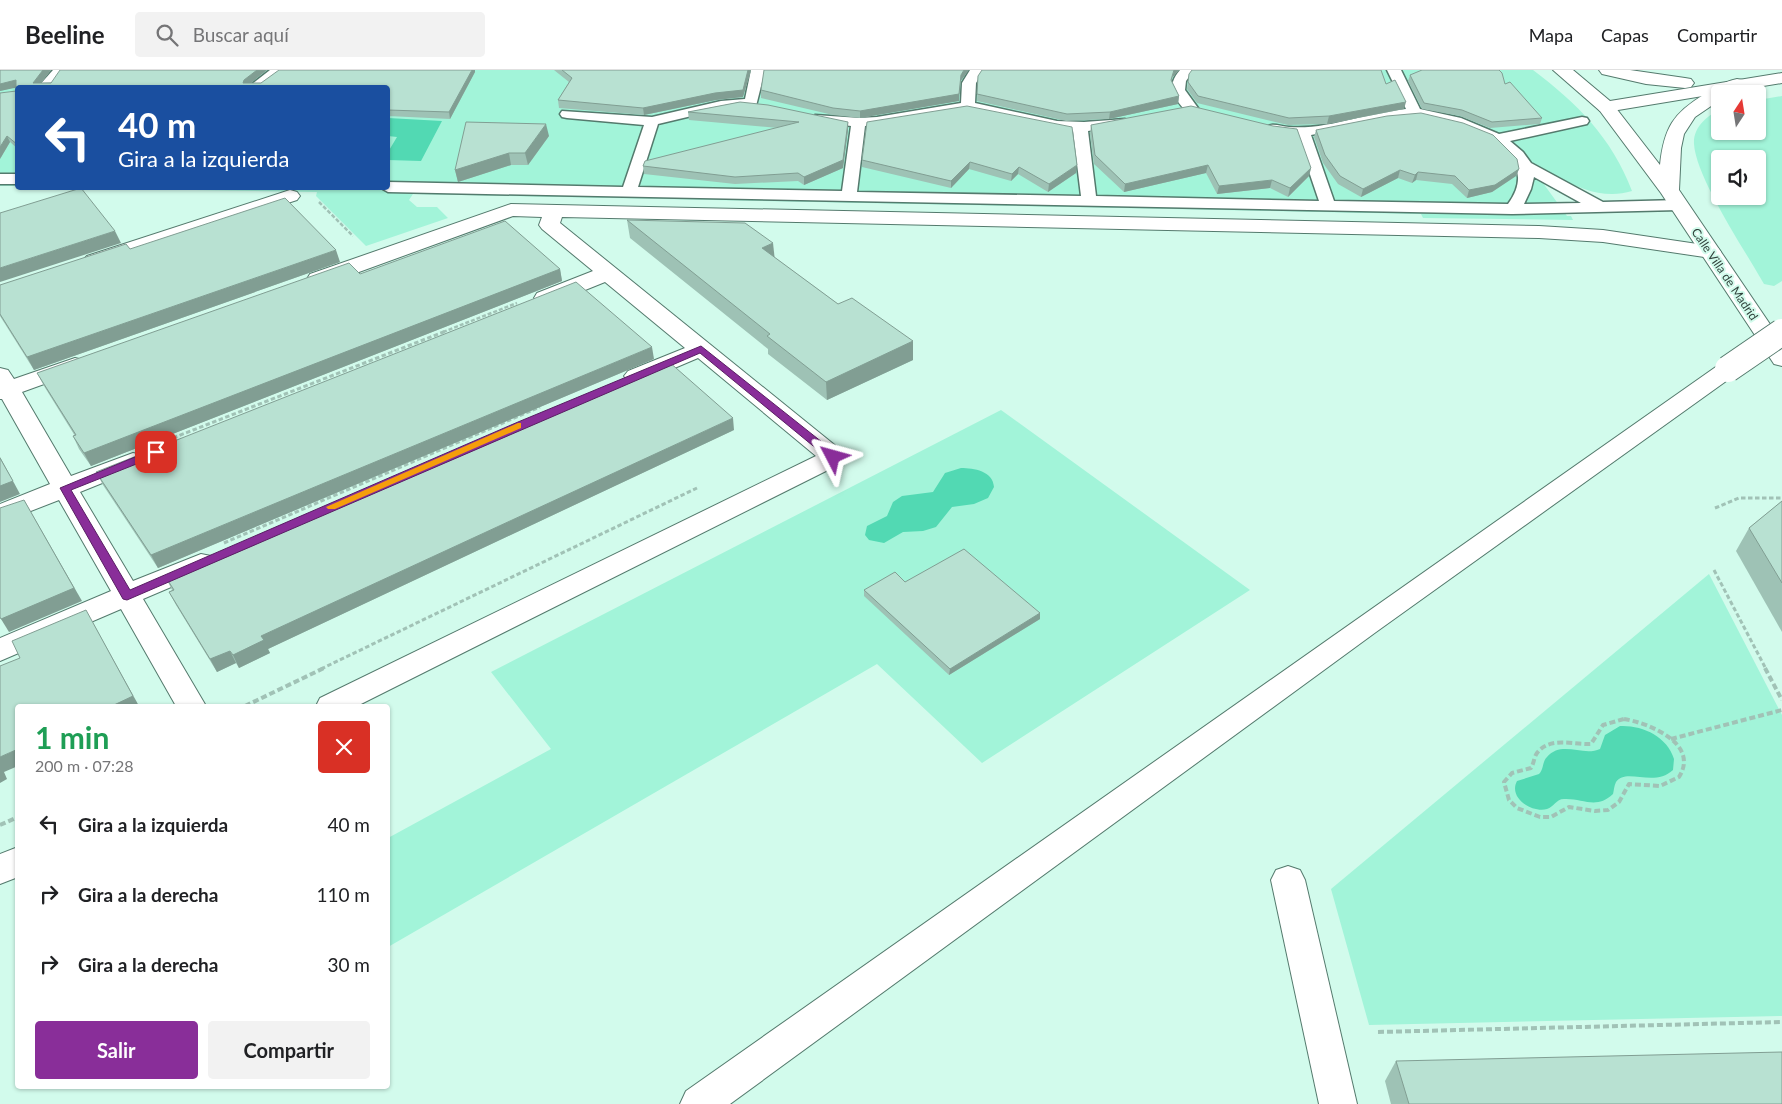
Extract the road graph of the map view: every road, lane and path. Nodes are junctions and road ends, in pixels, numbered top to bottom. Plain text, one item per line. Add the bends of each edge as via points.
1 (60, 70) edge
2 (279, 70) edge
3 (758, 70) edge
4 (977, 70) edge
5 (1187, 70) edge
6 (1394, 70) edge
7 (1562, 70) edge
8 (1578, 70) edge
9 (1608, 70) edge
10 (1782, 78) edge
11 (1737, 84) junction
12 (47, 85) edge
13 (257, 85) edge
14 (968, 106) junction
15 (1606, 107) junction
16 (1173, 111) edge
17 (1415, 113) junction
18 (567, 114) edge
19 (804, 114) edge
20 (1136, 118) edge
21 (652, 121) junction
22 (1582, 121) dead end
23 (858, 124) junction
24 (1258, 126) edge
25 (1080, 128) junction
26 (1302, 132) junction
27 (1497, 139) junction
28 (1526, 166) junction
29 (0, 179) edge
30 (15, 179) edge
31 (390, 187) edge
32 (629, 192) junction
33 (290, 196) dead end
34 (849, 196) junction
35 (1674, 197) junction
36 (1089, 200) junction
37 (1328, 205) junction
38 (1598, 206) junction
39 (1512, 209) junction
40 (554, 211) junction
41 (1711, 252) junction
42 (75, 266) edge
43 (608, 273) junction
44 (295, 287) edge
45 (526, 303) joint
46 (1782, 332) edge
47 (701, 349) junction
48 (1782, 359) edge
49 (91, 360) edge
50 (3, 386) edge
51 (611, 386) edge
52 (542, 406) edge
53 (156, 449) joint
54 (702, 485) dead end
55 (65, 488) junction
56 (1782, 498) edge
57 (1715, 508) dead end
58 (0, 514) edge
59 (221, 550) joint
60 (1714, 570) dead end
61 (127, 596) junction
62 (0, 650) edge
63 (1782, 700) edge
64 (190, 704) edge
65 (249, 704) edge
66 (335, 704) edge
67 (1782, 710) edge
68 (1671, 739) junction
69 (15, 818) edge
70 (0, 825) edge
71 (15, 862) edge
72 (0, 870) edge
73 (1288, 880) dead end
74 (1782, 1022) edge
75 (1378, 1032) dead end
76 (699, 1104) edge
77 (1338, 1104) edge

1 - 12 lane
2 - 13 lane
3 - 21 lane via 757,104 721,105
4 - 14 lane via 969,83
5 - 16 lane via 1179,78 1177,88 1181,98 1196,109
6 - 17 lane
7 - 15 main road
8 - 15 main road
9 - 11 main road via 1659,81
10 - 11 main road
11 - 15 main road
11 - 35 main road via 1694,107 1674,130 1670,146
14 - 23 lane
14 - 25 lane via 1050,125
15 - 35 main road, Calle Villa de Madrid
17 - 26 lane
17 - 27 lane via 1460,123
18 - 21 lane
19 - 23 lane
20 - 25 lane
21 - 32 lane
22 - 27 lane
23 - 34 lane
24 - 26 lane
25 - 36 lane
26 - 37 lane
27 - 28 lane
28 - 38 lane
28 - 39 lane via 1526,187
29 - 30 lane
31 - 32 lane
32 - 34 lane
33 - 42 main road
34 - 36 lane
35 - 38 lane
35 - 41 main road, Calle Villa de Madrid
36 - 37 lane
37 - 39 lane
38 - 39 lane
40 - 41 main road via 1539,232 1603,236
40 - 43 main road via 549,225
40 - 44 main road via 511,210
41 - 48 main road, Calle Villa de Madrid
43 - 45 main road
43 - 47 main road
45 - 53 path
46 - 76 main road, bridge via 1366,625
47 - 51 main road
47 - 66 main road via 833,457
49 - 50 main road
50 - 55 main road
52 - 59 path
53 - 55 main road
54 - 65 path
55 - 58 main road
55 - 61 main road
56 - 57 path via 1744,497
59 - 61 main road
60 - 63 path
61 - 62 main road
61 - 64 main road
67 - 68 path
68 - 68 path via 1644,723 1624,719 1607,722 1596,731 1591,744 1560,742 1544,747 1537,752 1531,768 1508,775 1504,791 1517,808 1540,817 1551,817 1569,807 1592,811 1610,808 1622,799 1629,784 1663,786 1682,775 1682,754
69 - 70 path
71 - 72 main road
73 - 77 main road
74 - 75 path

